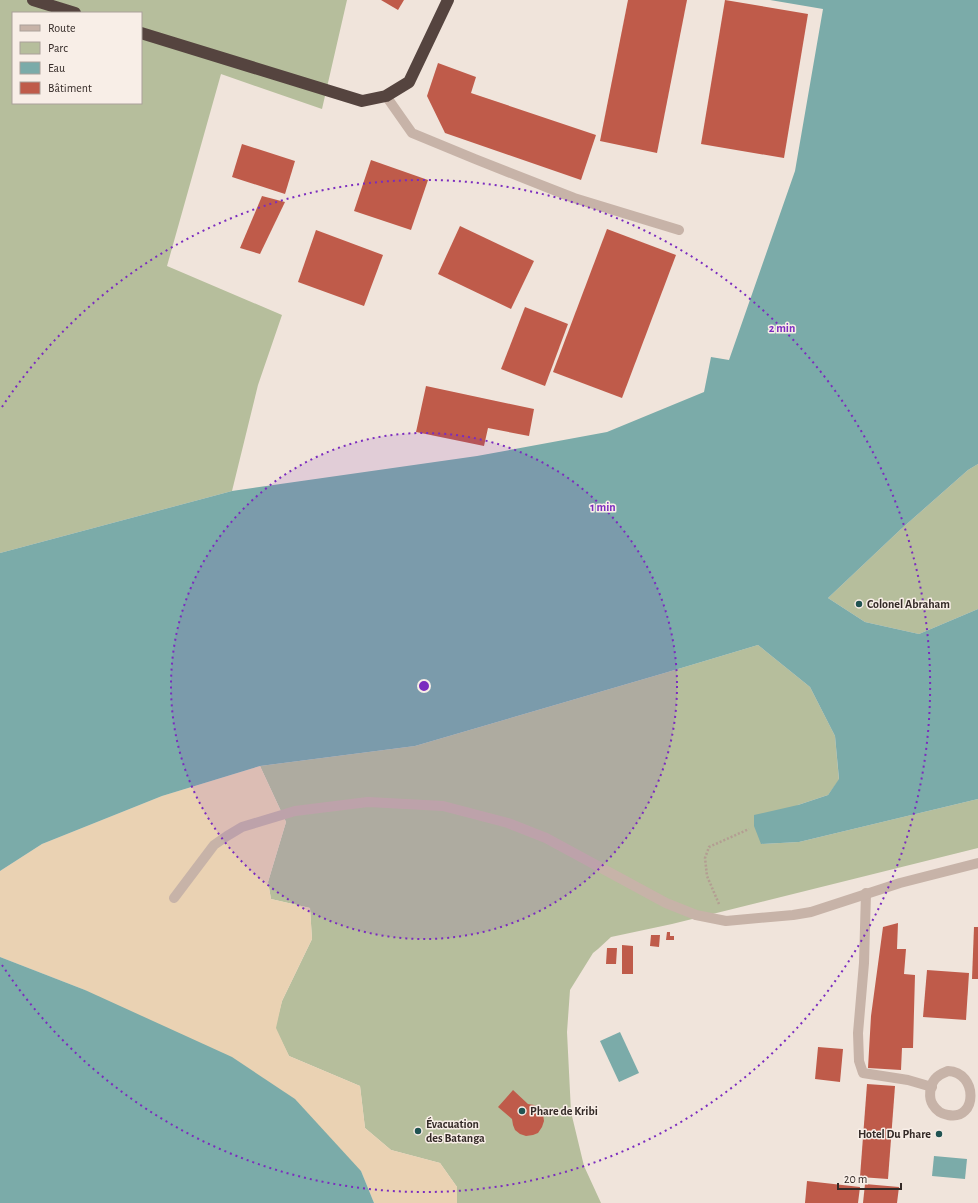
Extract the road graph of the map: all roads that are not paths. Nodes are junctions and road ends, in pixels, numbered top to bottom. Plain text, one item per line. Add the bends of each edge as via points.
1 (32, 0) edge
2 (448, 0) edge
3 (72, 12) edge
4 (142, 33) edge
5 (386, 96) junction
6 (679, 230) dead end
7 (978, 863) edge
8 (866, 893) junction
9 (174, 898) dead end
10 (932, 1087) junction

1 - 3 highway
2 - 5 highway via 410,82
4 - 5 highway via 362,101
5 - 6 street via 412,133 574,198
7 - 8 street
8 - 9 street via 811,912 726,921 696,915 666,903 546,838 508,823 443,806 368,802 295,811 242,827 214,845
8 - 10 street via 858,1033 859,1061 863,1073 908,1080
10 - 10 street via 932,1103 936,1110 943,1114 960,1114 968,1109 973,1101 974,1091 971,1082 957,1071 940,1074 934,1079

